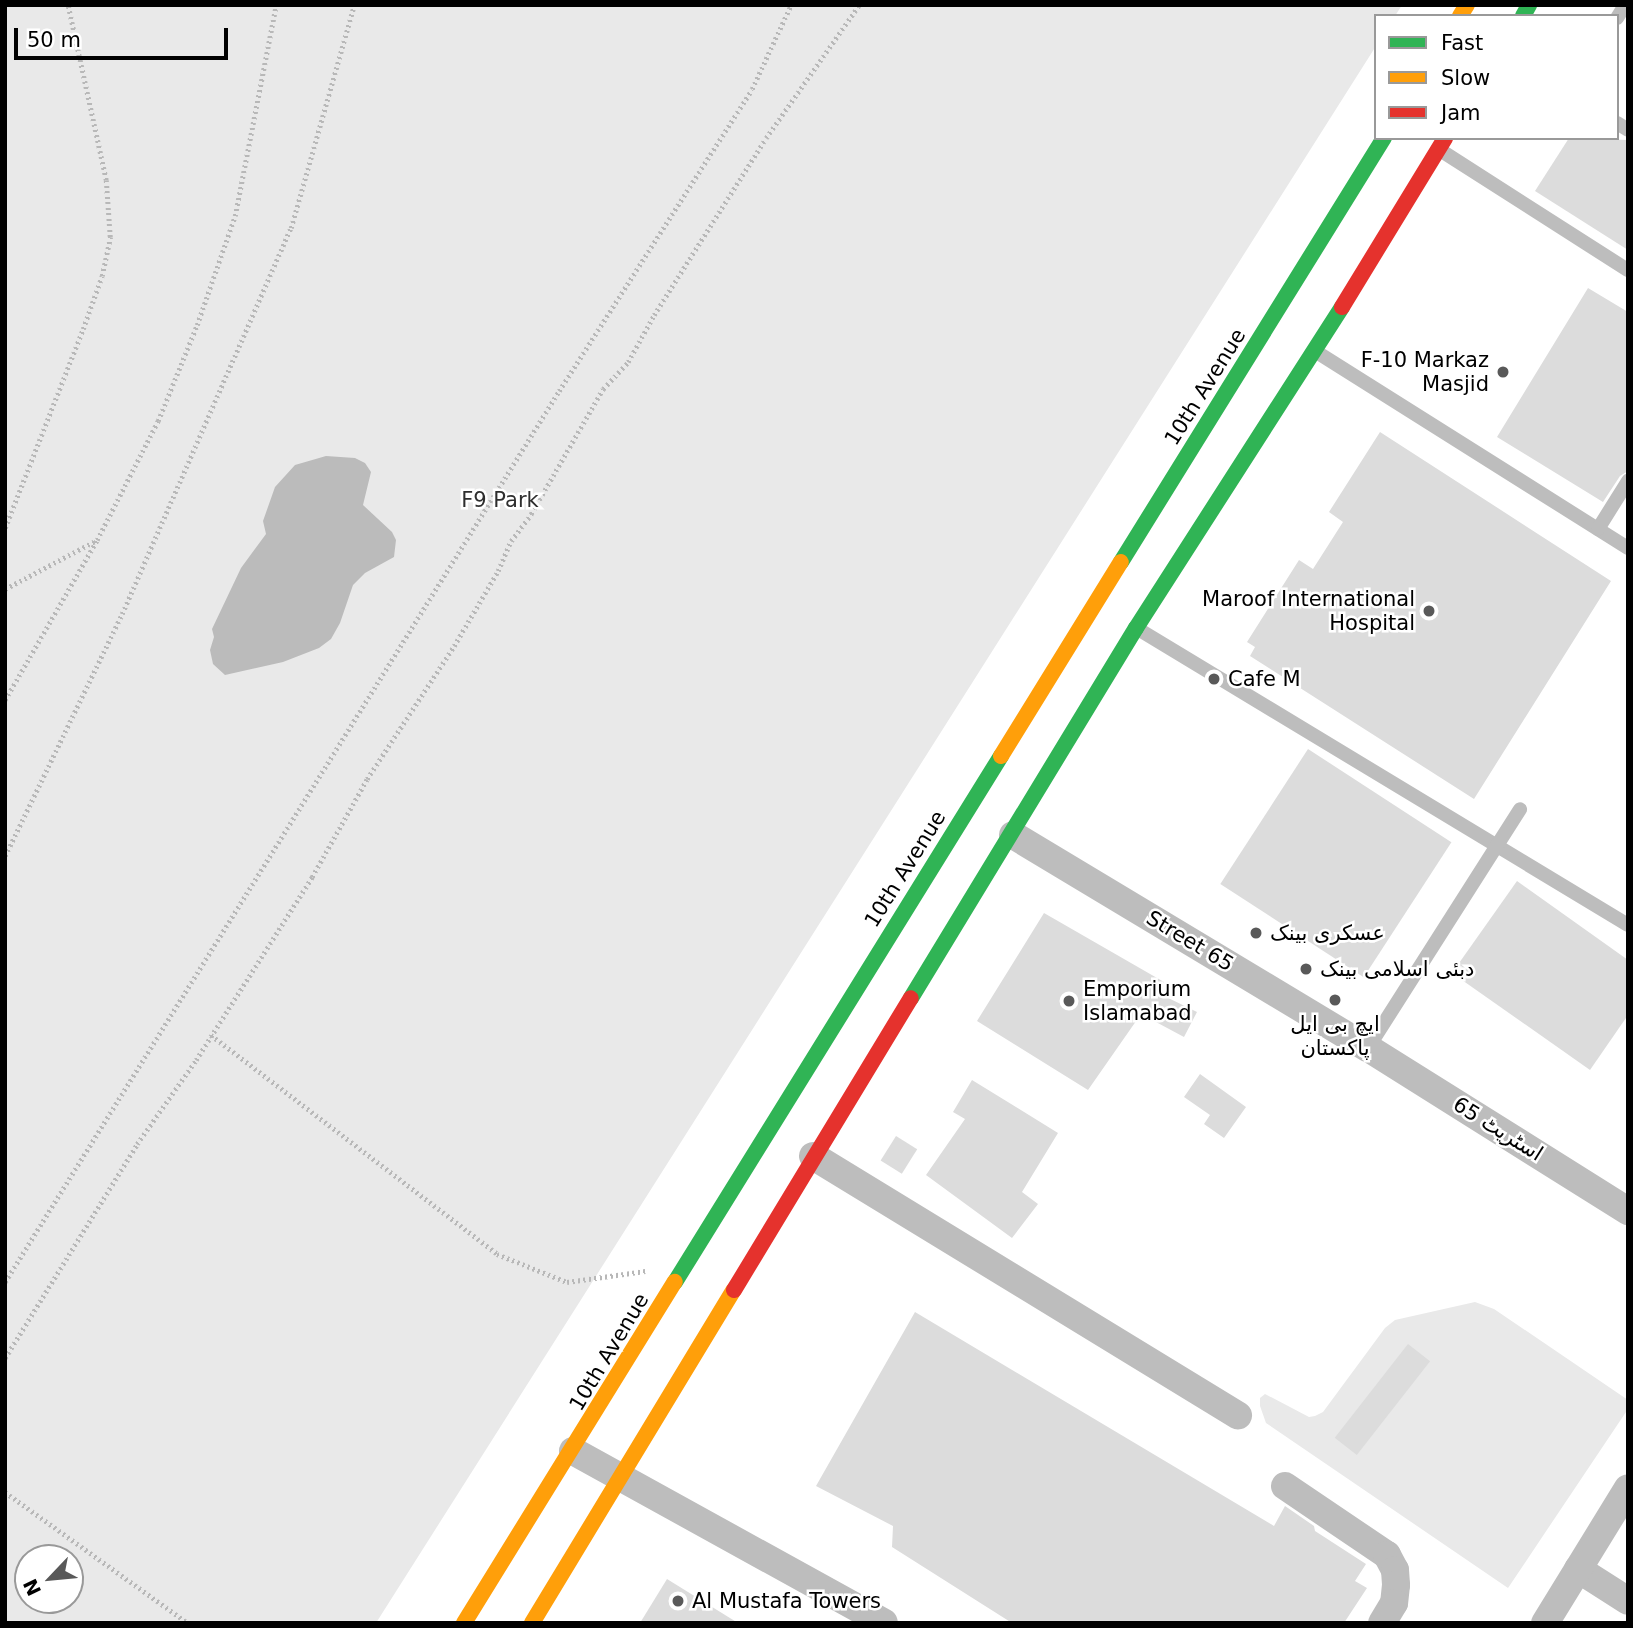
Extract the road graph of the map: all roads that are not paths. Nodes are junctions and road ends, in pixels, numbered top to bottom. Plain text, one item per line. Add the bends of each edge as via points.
1 (1383, 140) edge
2 (1441, 144) edge
3 (1628, 270) edge
4 (1314, 351) junction
5 (1628, 481) edge
6 (1598, 530) junction
7 (1628, 548) edge
8 (1136, 628) junction
9 (1520, 809) dead end
10 (1013, 835) junction
11 (1497, 845) junction
12 (1628, 925) edge
13 (1368, 1048) junction
14 (813, 1156) junction
15 (1628, 1211) edge
16 (1238, 1415) dead end
17 (573, 1451) junction
18 (621, 1480) junction
19 (1285, 1486) dead end
20 (1628, 1488) edge
21 (1578, 1569) junction
22 (1628, 1601) edge
23 (464, 1623) edge
24 (532, 1623) edge
25 (884, 1623) edge
26 (1382, 1623) edge
27 (1545, 1623) edge

1 - 17 main road, 10th Avenue via 1173,490
2 - 3 lane
2 - 4 main road
4 - 6 lane
4 - 8 main road via 1205,509
5 - 6 lane
6 - 7 lane
8 - 10 main road
8 - 11 lane
9 - 11 lane
10 - 13 street, Street 65
10 - 14 main road
11 - 12 lane
11 - 13 lane
13 - 15 street, اسٹریٹ 65
14 - 16 street
14 - 18 main road
17 - 18 street
17 - 23 main road, 10th Avenue
18 - 24 main road
18 - 25 street
19 - 26 street via 1387,1555 1396,1585 1394,1603
20 - 21 street
21 - 22 street
21 - 27 street

